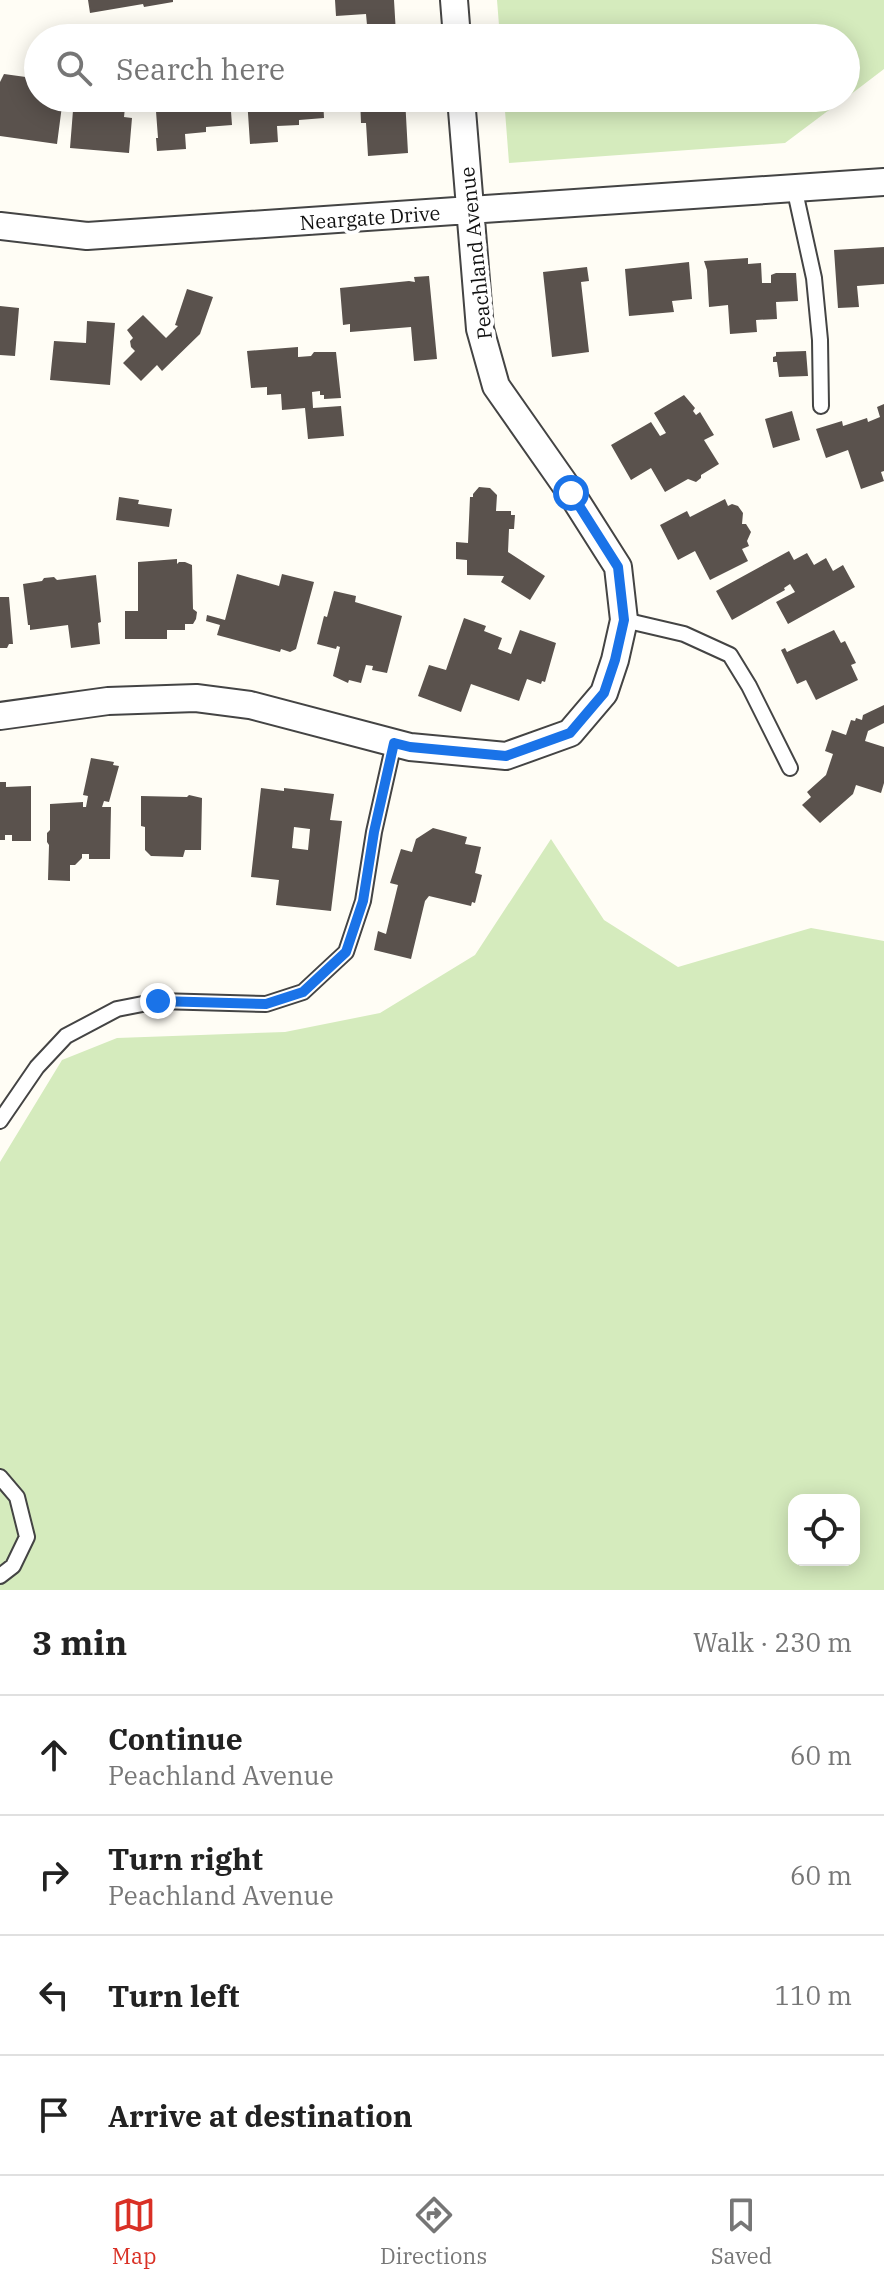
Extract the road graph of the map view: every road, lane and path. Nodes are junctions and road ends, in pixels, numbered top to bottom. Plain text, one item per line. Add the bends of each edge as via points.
1 (454, 0) edge
2 (456, 24) edge
3 (462, 112) edge
4 (884, 182) edge
5 (794, 187) junction
6 (470, 212) junction
7 (0, 226) edge
8 (821, 406) dead end
9 (624, 620) junction
10 (0, 716) edge
11 (394, 743) junction
12 (790, 768) dead end
13 (0, 1121) edge
14 (0, 1477) edge
15 (0, 1576) edge

1 - 2 street
3 - 6 street, Peachland Avenue
4 - 5 street, Neargate Drive
5 - 6 street, Neargate Drive
5 - 8 lane via 814,278
6 - 7 street, Neargate Drive via 87,236
6 - 9 street, Peachland Avenue via 480,329 496,386 618,567
9 - 11 street, Peachland Avenue via 604,693 570,733 506,756
9 - 12 lane via 684,634 730,655
10 - 11 street, Peachland Avenue via 108,701 196,698 250,705
11 - 13 lane via 363,901 346,952 303,992 266,1004 158,1001 117,1009 66,1036
14 - 15 lane via 17,1497 27,1537 13,1566

